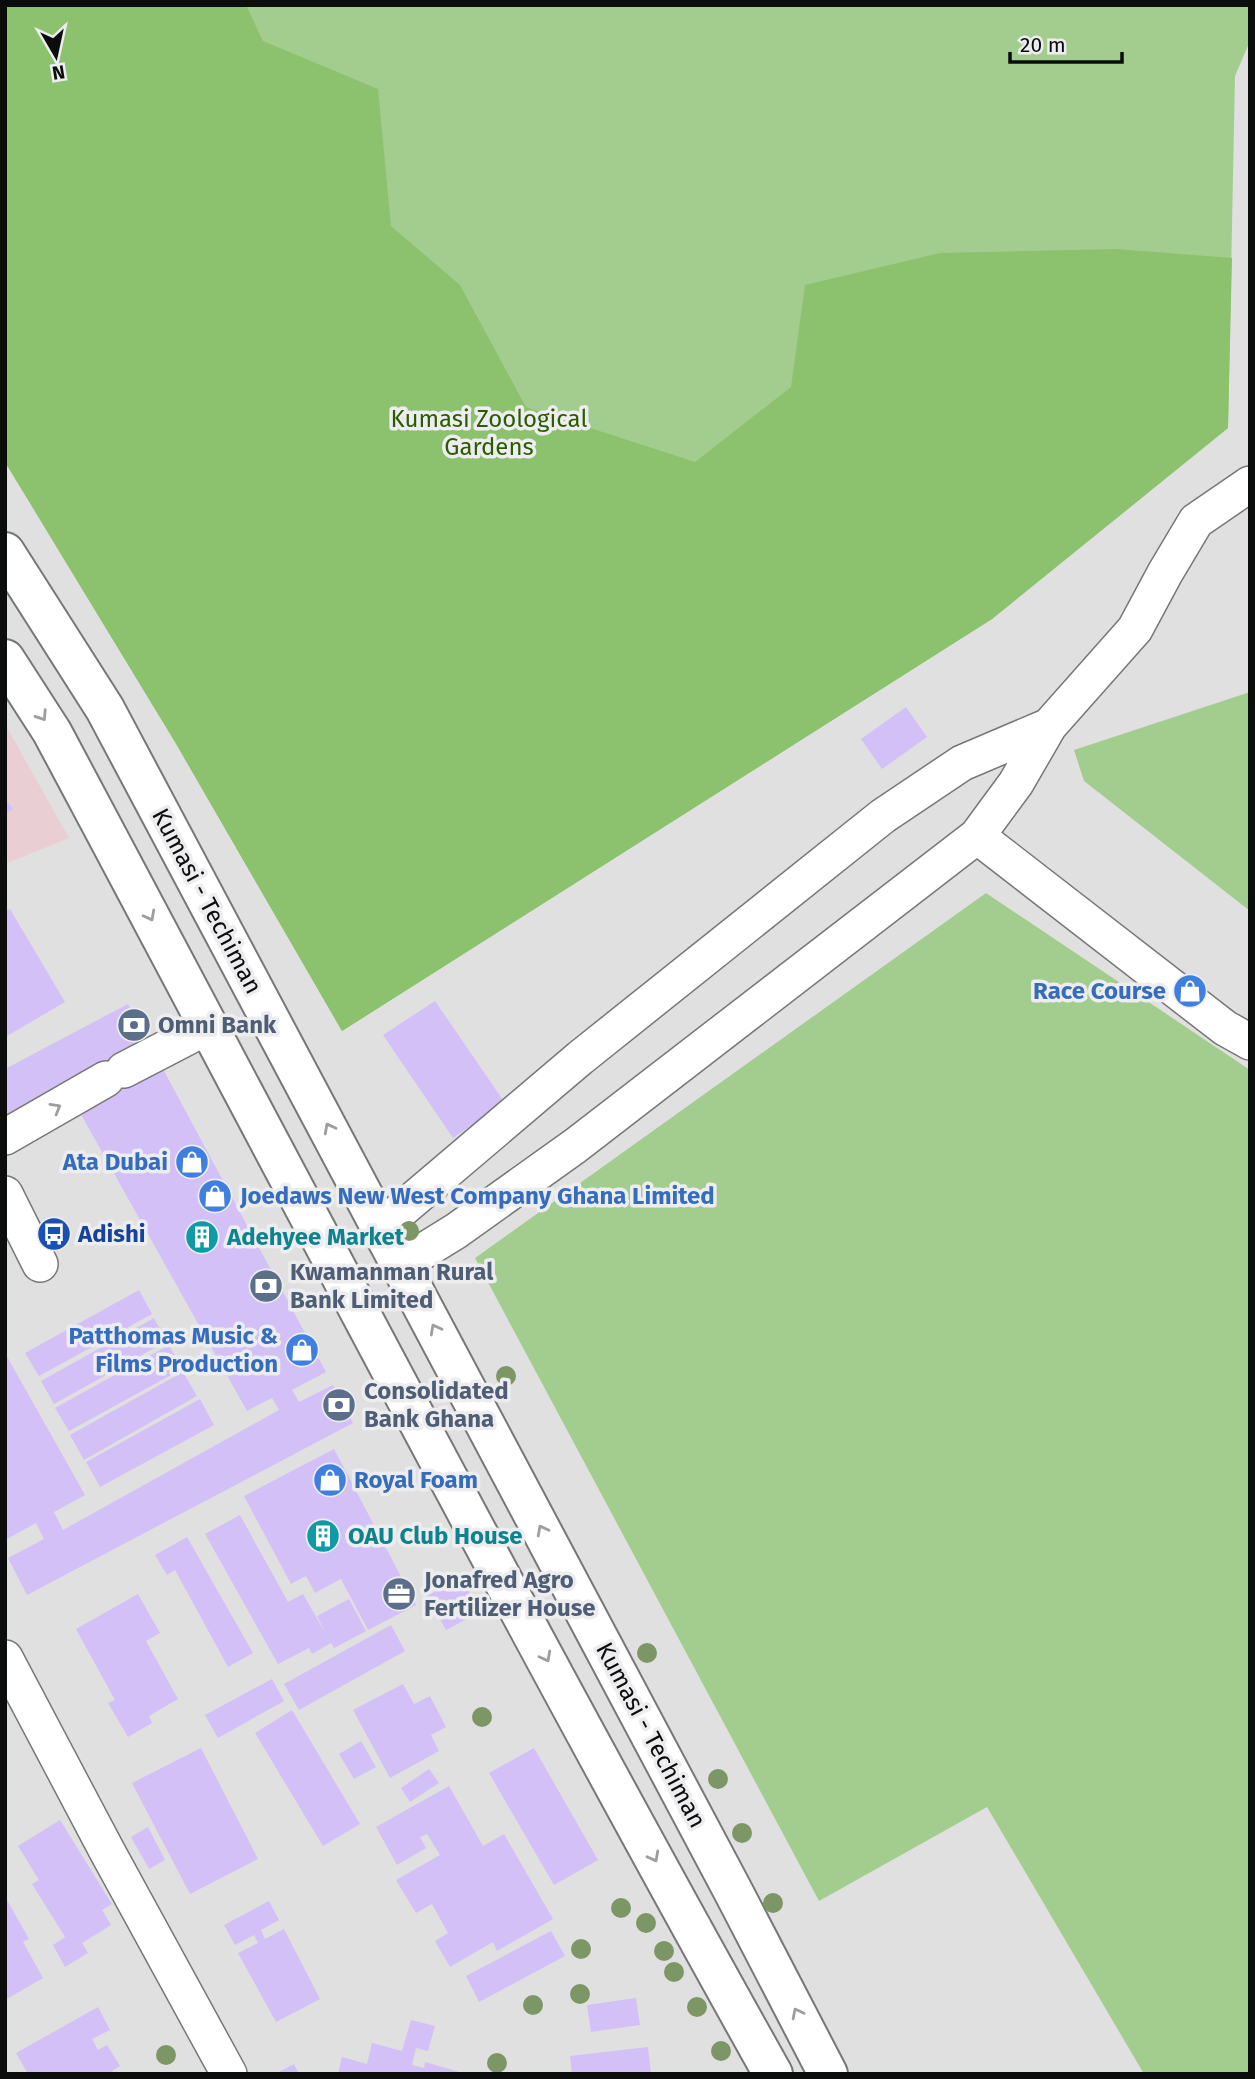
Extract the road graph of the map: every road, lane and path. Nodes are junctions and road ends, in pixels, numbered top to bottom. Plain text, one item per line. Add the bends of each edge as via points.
1 (1250, 484) edge
2 (5, 552) edge
3 (5, 659) edge
4 (1049, 726) junction
5 (977, 836) junction
6 (183, 854) junction
7 (130, 877) junction
8 (209, 1026) junction
9 (1250, 1042) edge
10 (5, 1137) edge
11 (5, 1194) edge
12 (381, 1227) junction
13 (40, 1264) dead end
14 (401, 1265) junction
15 (5, 1658) edge
16 (229, 2074) edge
17 (773, 2074) edge
18 (828, 2074) edge

1 - 4 street via 1196,521 1135,629
2 - 6 main road, Kumasi - Techiman via 105,709
3 -> 7 main road via 52,732
4 - 5 street via 1016,783
4 - 12 street via 962,763 883,816 580,1058
5 - 9 street via 1225,1028
5 - 14 street via 575,1146
6 - 7 main road
12 -> 6 main road, Kumasi - Techiman
7 -> 8 main road
10 -> 8 street
8 -> 17 main road
11 - 13 street
12 - 14 main road, Kumasi - Techiman
18 -> 14 main road, Kumasi - Techiman
15 - 16 street

